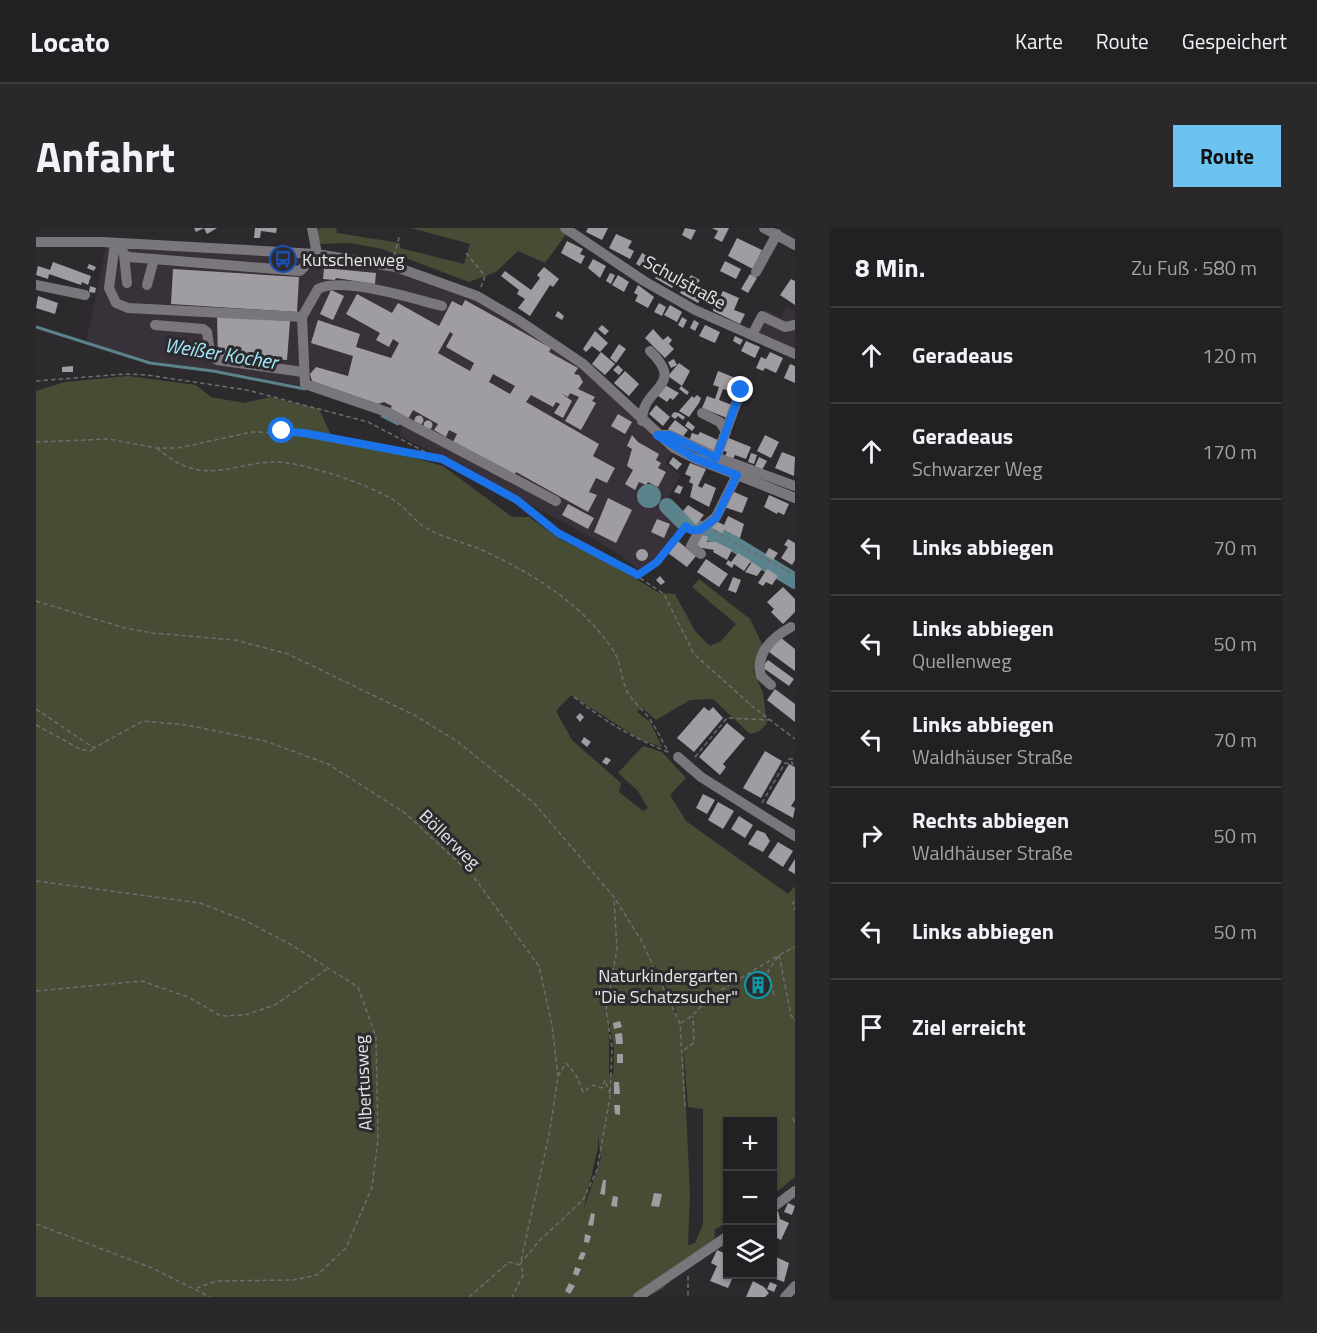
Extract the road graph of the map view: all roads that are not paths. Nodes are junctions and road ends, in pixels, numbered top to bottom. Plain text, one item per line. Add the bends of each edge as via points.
1 (312, 228) edge
2 (565, 228) edge
3 (765, 228) edge
4 (777, 234) junction
5 (36, 242) edge
6 (117, 243) junction
7 (795, 245) edge
8 (124, 255) junction
9 (317, 255) junction
10 (154, 259) junction
11 (756, 272) dead end
12 (127, 283) dead end
13 (36, 285) edge
14 (147, 285) dead end
15 (85, 295) dead end
16 (442, 306) dead end
17 (302, 317) junction
18 (155, 325) dead end
19 (795, 325) edge
20 (753, 336) junction
21 (650, 351) dead end
22 (795, 354) edge
23 (303, 372) junction
24 (741, 390) dead end
25 (702, 413) dead end
26 (642, 421) junction
27 (726, 432) junction
28 (657, 435) junction
29 (716, 458) junction
30 (737, 475) junction
31 (795, 486) edge
32 (795, 498) edge
33 (556, 501) dead end
34 (701, 554) dead end
35 (794, 627) edge
36 (771, 685) dead end
37 (678, 757) dead end
38 (795, 836) edge
39 (795, 1191) edge
40 (777, 1204) edge
41 (723, 1239) edge
42 (795, 1286) edge
43 (638, 1297) edge
44 (785, 1297) edge

1 - 9 street
2 - 20 street, Schulstraße via 668,295
3 - 4 street
4 - 7 street
4 - 11 street
5 - 6 street
6 - 8 street
6 - 9 street
6 - 17 street via 110,288 116,303 128,308
8 - 10 street
8 - 12 street
9 - 10 street via 300,271
9 - 26 street via 396,267 477,296 583,364
10 - 14 street
13 - 15 street
16 - 17 street via 376,289 331,284 318,289
17 - 23 street
18 - 23 street via 203,329 210,352 217,360
19 - 20 street via 785,327 762,316
20 - 22 street, Schulstraße
21 - 26 street via 662,362 666,375 642,408
23 - 33 street via 305,384 387,411
24 - 27 street
25 - 27 street via 720,422
26 - 28 street
27 - 29 street
28 - 29 street via 670,435
28 - 30 street via 694,458
29 - 31 street
30 - 32 street
30 - 34 street via 716,518 703,528 691,546
35 - 36 street via 777,634 760,659 761,676
37 - 38 street via 701,777
39 - 40 street
41 - 43 street
42 - 44 street

